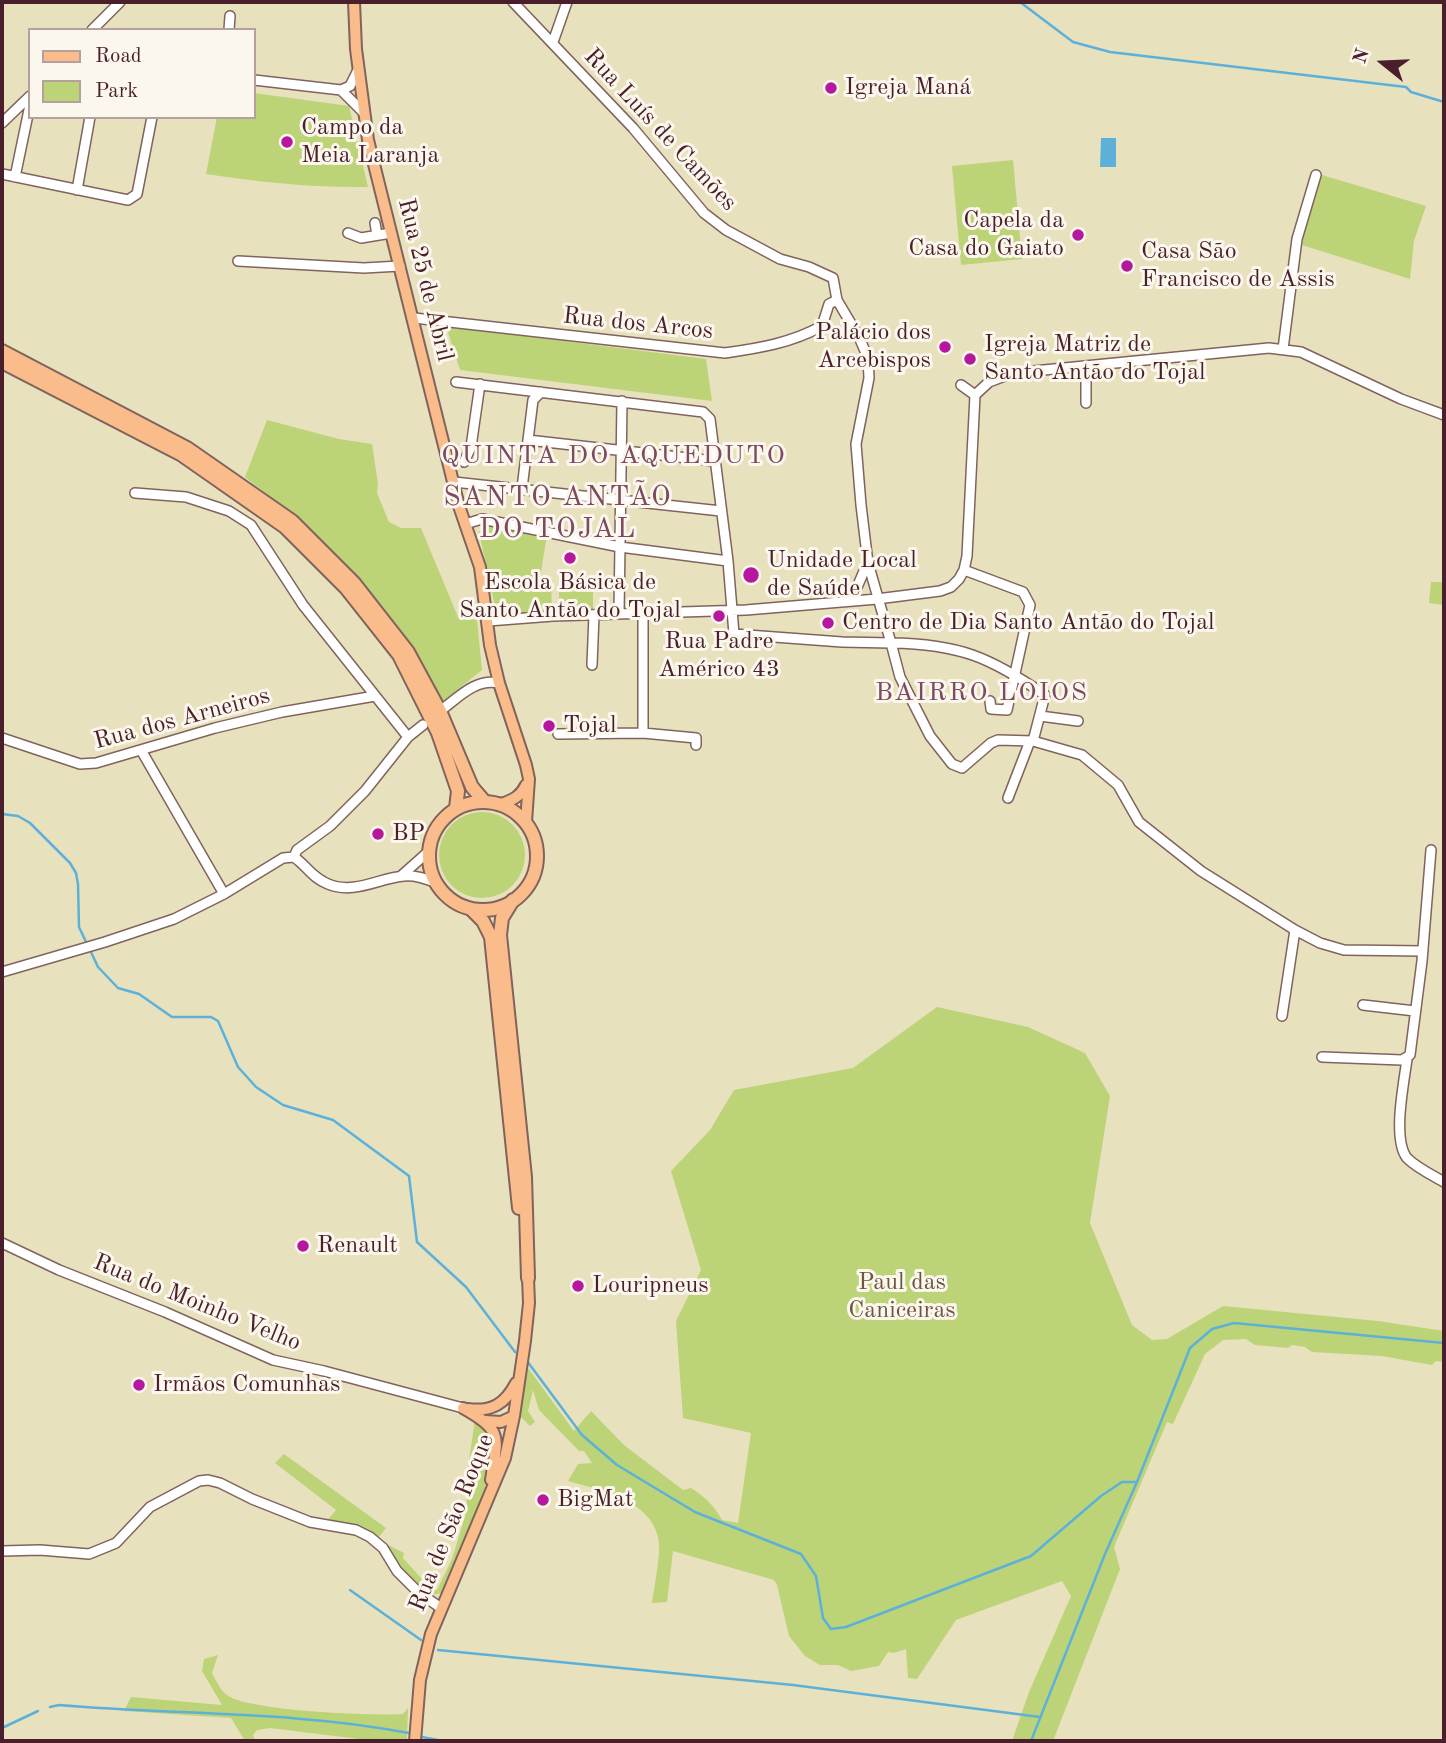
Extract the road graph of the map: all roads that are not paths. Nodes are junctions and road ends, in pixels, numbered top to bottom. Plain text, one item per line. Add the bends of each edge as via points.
1 (120, 2) edge
2 (354, 2) edge
3 (513, 2) edge
4 (567, 2) edge
5 (230, 16) dead end
6 (94, 28) edge
7 (229, 28) edge
8 (553, 42) junction
9 (358, 70) junction
10 (256, 80) edge
11 (345, 90) junction
12 (360, 93) junction
13 (28, 98) edge
14 (363, 112) junction
15 (28, 113) edge
16 (90, 119) edge
17 (152, 119) edge
18 (5, 120) edge
19 (25, 126) junction
20 (2, 174) edge
21 (1316, 175) dead end
22 (15, 177) junction
23 (77, 190) junction
24 (374, 223) dead end
25 (348, 233) dead end
26 (391, 233) junction
27 (377, 235) junction
28 (238, 261) dead end
29 (400, 266) junction
30 (837, 300) junction
31 (414, 318) junction
32 (1283, 349) junction
33 (2, 351) edge
34 (2, 362) edge
35 (1086, 366) junction
36 (456, 382) dead end
37 (480, 384) junction
38 (961, 385) dead end
39 (541, 392) junction
40 (975, 395) junction
41 (622, 401) junction
42 (1086, 403) dead end
43 (1444, 415) edge
44 (528, 440) junction
45 (622, 450) junction
46 (714, 461) junction
47 (464, 462) dead end
48 (454, 482) junction
49 (522, 488) junction
50 (135, 493) dead end
51 (620, 499) junction
52 (721, 511) junction
53 (465, 524) junction
54 (620, 547) junction
55 (729, 561) junction
56 (867, 563) junction
57 (964, 570) junction
58 (860, 584) junction
59 (877, 599) junction
60 (866, 600) junction
61 (842, 602) junction
62 (734, 611) junction
63 (619, 614) junction
64 (643, 614) junction
65 (594, 615) junction
66 (488, 621) junction
67 (891, 643) junction
68 (592, 665) dead end
69 (1015, 674) junction
70 (499, 683) junction
71 (375, 696) junction
72 (990, 701) dead end
73 (440, 711) junction
74 (1040, 716) junction
75 (1077, 721) dead end
76 (423, 725) dead end
77 (643, 733) junction
78 (558, 734) dead end
79 (408, 737) junction
80 (2, 738) edge
81 (1032, 741) junction
82 (696, 745) dead end
83 (141, 750) junction
84 (529, 779) junction
85 (1008, 798) dead end
86 (484, 801) junction
87 (501, 804) junction
88 (456, 808) junction
89 (526, 822) junction
90 (1432, 850) dead end
91 (428, 852) junction
92 (294, 857) junction
93 (401, 876) junction
94 (437, 883) junction
95 (224, 894) junction
96 (513, 900) junction
97 (471, 909) junction
98 (1295, 930) junction
99 (1423, 951) junction
100 (2, 972) edge
101 (1363, 1005) dead end
102 (1415, 1011) junction
103 (1282, 1016) dead end
104 (1322, 1056) dead end
105 (1404, 1060) junction
106 (1444, 1182) edge
107 (2, 1243) edge
108 (528, 1278) junction
109 (520, 1377) junction
110 (463, 1408) junction
111 (514, 1416) junction
112 (485, 1420) junction
113 (490, 1491) junction
114 (2, 1551) edge
115 (441, 1608) junction
116 (415, 1741) edge

1 - 6 street
2 - 9 main road, Rua 25 de Abril
3 - 8 street, Rua Luís de Camões
4 - 8 street
5 - 7 street
8 - 30 street, Rua Luís de Camões via 704,213 780,259 833,278
9 - 11 street
9 - 12 main road, Rua 25 de Abril
10 - 11 street
11 - 12 street
11 - 14 street
12 - 14 main road, Rua 25 de Abril
13 - 18 street
14 - 26 main road, Rua 25 de Abril
15 - 19 street
16 - 23 street
17 - 23 street via 133,198
18 - 19 street
19 - 22 street
20 - 22 street
21 - 32 street via 1297,239
22 - 23 street
24 - 27 street
25 - 27 street via 361,238
26 - 27 street
26 - 29 main road, Rua 25 de Abril
28 - 29 street
29 - 31 main road, Rua 25 de Abril
30 - 31 street, Rua dos Arcos via 829,304 822,326 799,338 725,353
30 - 56 street via 868,358 869,378 856,444
31 - 48 main road, Rua 25 de Abril
32 - 35 street
32 - 43 street via 1301,352
33 - 73 highway via 187,448 292,521 354,583 408,652
34 - 88 highway via 182,455 285,527 346,588 399,656 438,733 458,791
35 - 40 street via 1001,376
35 - 42 street
36 - 37 street
37 - 39 street
37 - 47 street via 471,447
38 - 40 street
39 - 41 street
39 - 44 street via 533,400
40 - 57 street
41 - 45 street
41 - 46 street via 707,414
44 - 45 street
44 - 49 street
45 - 46 street
45 - 51 street
46 - 52 street
48 - 49 street
48 - 53 main road, Rua 25 de Abril
49 - 51 street
50 - 71 street via 186,497 229,511 251,525 303,605
51 - 52 street
51 - 54 street
52 - 55 street
53 - 54 street via 482,519
53 - 66 main road, Rua 25 de Abril via 480,568
54 - 55 street
54 - 63 street
55 - 62 street
56 - 58 street
56 - 59 street
57 - 59 street via 951,587 940,591
57 - 69 street via 1023,592 1030,605
58 - 60 street
58 - 61 street
59 - 60 street
59 - 67 street
60 - 61 street
61 - 62 street
62 - 64 street
62 - 67 street via 734,634
63 - 64 street
63 - 65 street
64 - 77 street
65 - 66 street
65 - 68 street
66 - 70 main road, Rua 25 de Abril
67 - 69 street via 926,644 976,654
67 - 81 street via 900,677 930,736 952,764 962,768 999,740
69 - 72 street via 1007,710 991,709
69 - 74 street via 1045,695
70 - 73 street via 475,685
70 - 84 main road, Rua 25 de Abril
71 - 79 street
71 - 83 street, Rua dos Arneiros via 282,712
73 - 86 highway via 472,787
74 - 75 street
74 - 81 street
76 - 79 street
77 - 78 street
77 - 82 street via 696,738
79 - 92 street via 365,791
80 - 83 street, Rua dos Arneiros via 80,764
81 - 85 street
81 - 98 street via 1082,755 1118,785 1139,822 1201,872
83 - 95 street
84 - 87 main road via 522,792
84 - 89 main road, Rua 25 de Abril
86 - 87 highway
86 - 88 highway
87 - 89 highway
88 - 91 highway via 441,820
89 - 96 highway via 537,857 526,889
90 - 99 street
91 - 93 street
91 - 94 highway
92 - 93 street via 310,874 330,885 362,887
92 - 95 street via 283,858
93 - 94 street
94 - 97 highway via 454,902
95 - 100 street via 174,919
96 - 97 highway via 486,910
96 - 108 highway, Rua de São Roque via 502,918 500,935 526,1177
97 - 108 highway, Rua de São Roque via 491,937
98 - 99 street via 1344,950
98 - 103 street
99 - 102 street
101 - 102 street
102 - 105 street via 1410,1055
104 - 105 street
105 - 106 street via 1400,1144 1408,1158
107 - 110 street, Rua do Moinho Velho via 273,1360
108 - 109 main road, Rua de São Roque
109 - 110 main road via 500,1405 481,1411
109 - 111 main road, Rua de São Roque
110 - 112 main road
111 - 112 main road via 501,1422
111 - 113 main road, Rua de São Roque via 505,1458
112 - 113 main road via 495,1435 497,1450
113 - 115 main road, Rua de São Roque
114 - 115 street via 89,1554 116,1543 150,1507 208,1480 310,1522 370,1537 397,1571
115 - 116 main road, Rua de São Roque via 424,1660

